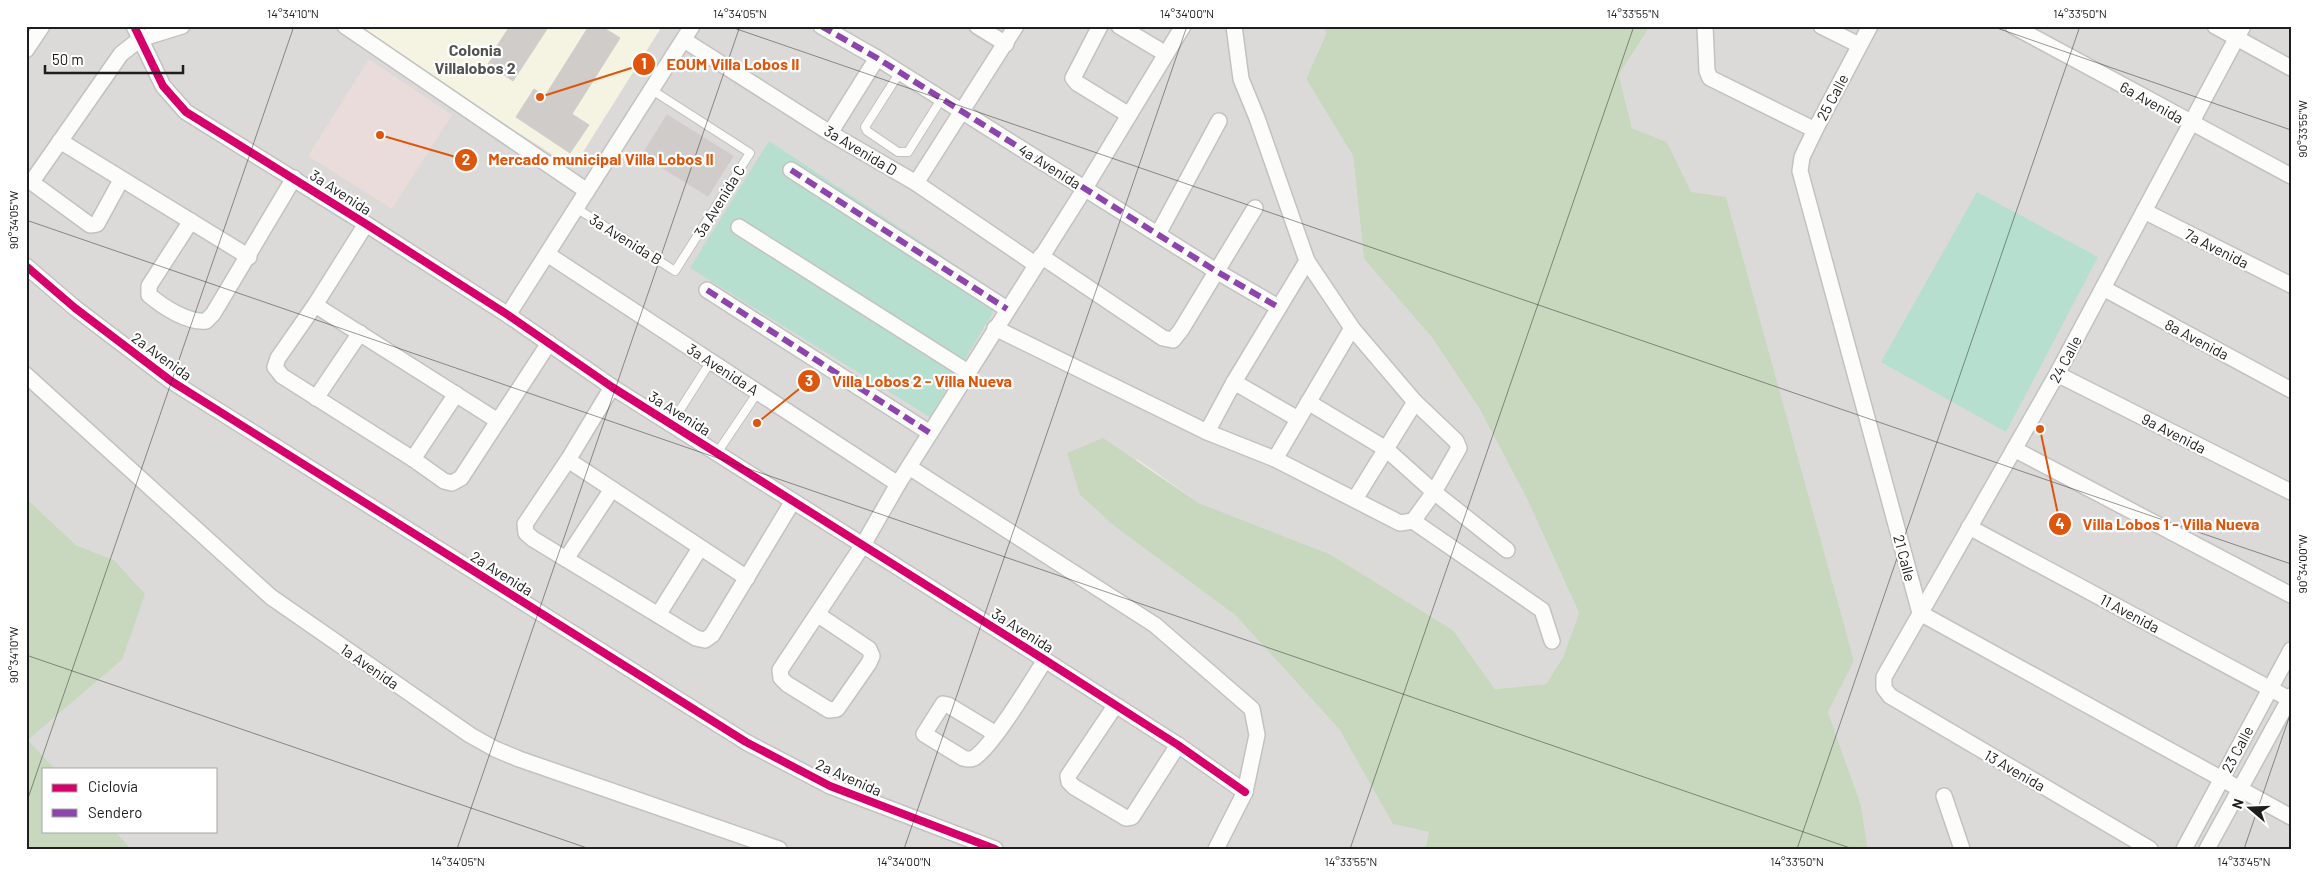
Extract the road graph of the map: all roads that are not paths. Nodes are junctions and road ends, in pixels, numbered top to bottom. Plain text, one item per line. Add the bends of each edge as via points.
1 (42, 26) edge
2 (182, 26) edge
3 (345, 26) edge
4 (692, 26) edge
5 (821, 26) edge
6 (977, 26) edge
7 (1016, 26) edge
8 (1100, 26) edge
9 (1119, 26) edge
10 (1183, 26) edge
11 (1234, 26) edge
12 (1705, 26) edge
13 (1821, 26) edge
14 (1870, 26) edge
15 (2013, 26) edge
16 (2215, 26) edge
17 (2239, 32) edge
18 (137, 33) edge
19 (684, 40) junction
20 (28, 44) edge
21 (1006, 44) junction
22 (1859, 46) junction
23 (1166, 54) junction
24 (877, 58) junction
25 (2291, 68) edge
26 (900, 72) junction
27 (652, 90) junction
28 (942, 98) junction
29 (962, 111) junction
30 (1129, 115) junction
31 (1219, 121) dead end
32 (2190, 123) junction
33 (1815, 130) junction
34 (830, 133) junction
35 (60, 141) junction
36 (791, 170) dead end
37 (1800, 171) joint
38 (2291, 176) edge
39 (294, 178) junction
40 (121, 180) junction
41 (916, 183) junction
42 (1085, 188) junction
43 (587, 191) junction
44 (576, 208) junction
45 (1255, 208) dead end
46 (2144, 211) junction
47 (191, 221) junction
48 (366, 224) junction
49 (738, 227) dead end
50 (1158, 234) junction
51 (547, 254) junction
52 (250, 257) junction
53 (1038, 260) junction
54 (1307, 261) junction
55 (26, 266) edge
56 (675, 271) joint
57 (1216, 271) junction
58 (2291, 285) edge
59 (2102, 288) junction
60 (707, 290) dead end
61 (315, 305) junction
62 (1278, 307) junction
63 (1007, 309) junction
64 (508, 316) junction
65 (994, 328) junction
66 (1352, 328) junction
67 (360, 333) junction
68 (549, 343) junction
69 (711, 361) junction
70 (968, 372) junction
71 (2057, 374) junction
72 (26, 375) edge
73 (1234, 382) junction
74 (612, 387) junction
75 (2291, 390) edge
76 (758, 392) junction
77 (456, 394) junction
78 (316, 398) junction
79 (1308, 402) junction
80 (1416, 402) junction
81 (1298, 419) junction
82 (498, 421) junction
83 (671, 424) junction
84 (1206, 432) junction
85 (930, 433) junction
86 (1386, 449) junction
87 (2014, 449) junction
88 (717, 453) junction
89 (413, 459) junction
90 (1275, 459) junction
91 (568, 460) junction
92 (909, 467) junction
93 (898, 484) junction
94 (612, 489) junction
95 (1434, 492) junction
96 (2291, 492) edge
97 (1354, 499) junction
98 (793, 502) junction
99 (1413, 521) junction
100 (1969, 527) junction
101 (863, 545) junction
102 (700, 548) junction
103 (1507, 550) dead end
104 (566, 559) junction
105 (748, 578) junction
106 (2291, 595) edge
107 (1920, 613) junction
108 (817, 614) junction
109 (658, 615) junction
110 (1552, 642) dead end
111 (2291, 650) edge
112 (1045, 660) junction
113 (1884, 688) joint
114 (2270, 689) junction
115 (2290, 699) edge
116 (1115, 706) junction
117 (996, 734) dead end
118 (1178, 745) junction
119 (2221, 780) junction
120 (2239, 790) junction
121 (1245, 792) junction
122 (1944, 796) dead end
123 (2291, 817) edge
124 (1964, 847) edge
125 (780, 849) edge
126 (996, 849) edge
127 (1216, 849) edge
128 (2150, 849) edge
129 (2184, 849) edge
130 (2207, 849) edge

1 - 20 street
2 - 18 street
3 - 43 street
4 - 19 street
5 - 24 street, 4a Avenida
6 - 21 street
7 - 21 street
8 - 30 street via 1073,78
9 - 23 street
10 - 23 street
11 - 54 street via 1241,79
12 - 33 street via 1710,78
13 - 22 street
14 - 22 street, 25 Calle
15 - 32 street, 6a Avenida
16 - 17 street
17 - 25 street
17 - 32 street, 24 Calle
18 - 35 street
18 - 39 street, 3a Avenida via 163,86 186,112
19 - 27 street
19 - 34 street, 3a Avenida D
21 - 29 street
22 - 33 street, 25 Calle
23 - 30 street
24 - 26 street, 4a Avenida
24 - 34 street
26 - 28 street, 4a Avenida
26 - 28 lane via 865,127 898,152 908,152
27 - 43 street
27 - 56 lane, 3a Avenida C via 750,153
28 - 29 street, 4a Avenida
29 - 41 street
29 - 42 street, 4a Avenida
30 - 42 street
31 - 50 street
32 - 38 street, 6a Avenida
32 - 46 street, 24 Calle
33 - 37 street, 25 Calle via 1802,158
34 - 41 street, 3a Avenida D
35 - 40 street
35 - 40 street via 34,177 34,184 90,225 97,224
36 - 63 street
37 - 107 street, 21 Calle
39 - 48 street, 3a Avenida
39 - 52 street
40 - 47 street
41 - 53 street, 3a Avenida D
42 - 50 street, 4a Avenida
42 - 53 street
43 - 44 street
44 - 51 street
44 - 56 lane, 3a Avenida B
45 - 57 street
46 - 58 street, 7a Avenida
46 - 59 street, 24 Calle
47 - 52 street
47 - 52 street via 149,286 149,295 157,302 196,322 206,322
48 - 61 street
48 - 64 street, 3a Avenida
49 - 70 street
50 - 57 street, 4a Avenida
51 - 64 street
51 - 69 street, 3a Avenida A
53 - 57 street, 3a Avenida D via 1163,338 1172,340
53 - 63 street
54 - 62 street
54 - 66 street
55 - 126 street, 2a Avenida via 171,381 746,742 830,786
57 - 62 street, 4a Avenida
59 - 71 street, 24 Calle
59 - 75 street, 8a Avenida
60 - 85 street
61 - 67 street
61 - 78 street via 275,367 282,376
62 - 73 street
63 - 65 street
64 - 68 street, 3a Avenida
65 - 70 street
65 - 84 street
66 - 79 street
66 - 80 street
67 - 77 street
67 - 78 street
68 - 74 street, 3a Avenida
68 - 82 street
69 - 76 street, 3a Avenida A
69 - 83 lane
70 - 85 street
71 - 87 street, 24 Calle
71 - 96 street, 9a Avenida
72 - 125 street, 1a Avenida via 272,597 470,736 519,759
73 - 81 street
73 - 84 street
74 - 83 street, 3a Avenida
74 - 91 street
76 - 88 lane
76 - 93 street, 3a Avenida A
77 - 82 street
77 - 89 street
78 - 89 street
79 - 81 street
79 - 86 street
80 - 86 street
80 - 95 street via 1456,441 1459,448
81 - 90 street
82 - 89 street via 461,478 452,483 444,482
83 - 88 street, 3a Avenida
84 - 90 street
85 - 92 street
86 - 95 street
86 - 97 street
87 - 100 street, 24 Calle
87 - 106 street
88 - 98 street, 3a Avenida
90 - 97 street
91 - 94 street
91 - 104 street via 525,524 526,533
92 - 93 street
92 - 121 street via 1155,625 1252,709 1257,735
93 - 101 street
94 - 102 street
94 - 104 street
95 - 99 street
95 - 103 street
97 - 99 street via 1400,524
98 - 101 street, 3a Avenida
98 - 105 street
99 - 110 street via 1542,610
100 - 107 street, 24 Calle
100 - 114 street, 11 Avenida
101 - 108 street
101 - 112 street, 3a Avenida
102 - 105 street
102 - 109 street
104 - 109 street
105 - 109 street via 712,635 705,640
107 - 113 street, 24 Calle via 1884,677
107 - 119 street
108 - 108 street via 780,670 781,678 829,710 837,709 872,656 869,649
111 - 114 street, 23 Calle
112 - 116 street, 3a Avenida
112 - 117 street
113 - 128 street, 13 Avenida via 1890,696
114 - 115 street, 11 Avenida
114 - 119 street, 23 Calle
115 - 120 street, 23 Calle
116 - 118 street, 3a Avenida
116 - 118 street via 1068,776 1074,787 1126,818 1132,817
118 - 121 street, 3a Avenida
119 - 120 street
119 - 129 street, 23 Calle
120 - 123 street
120 - 130 street, 23 Calle
121 - 127 street
122 - 124 street

